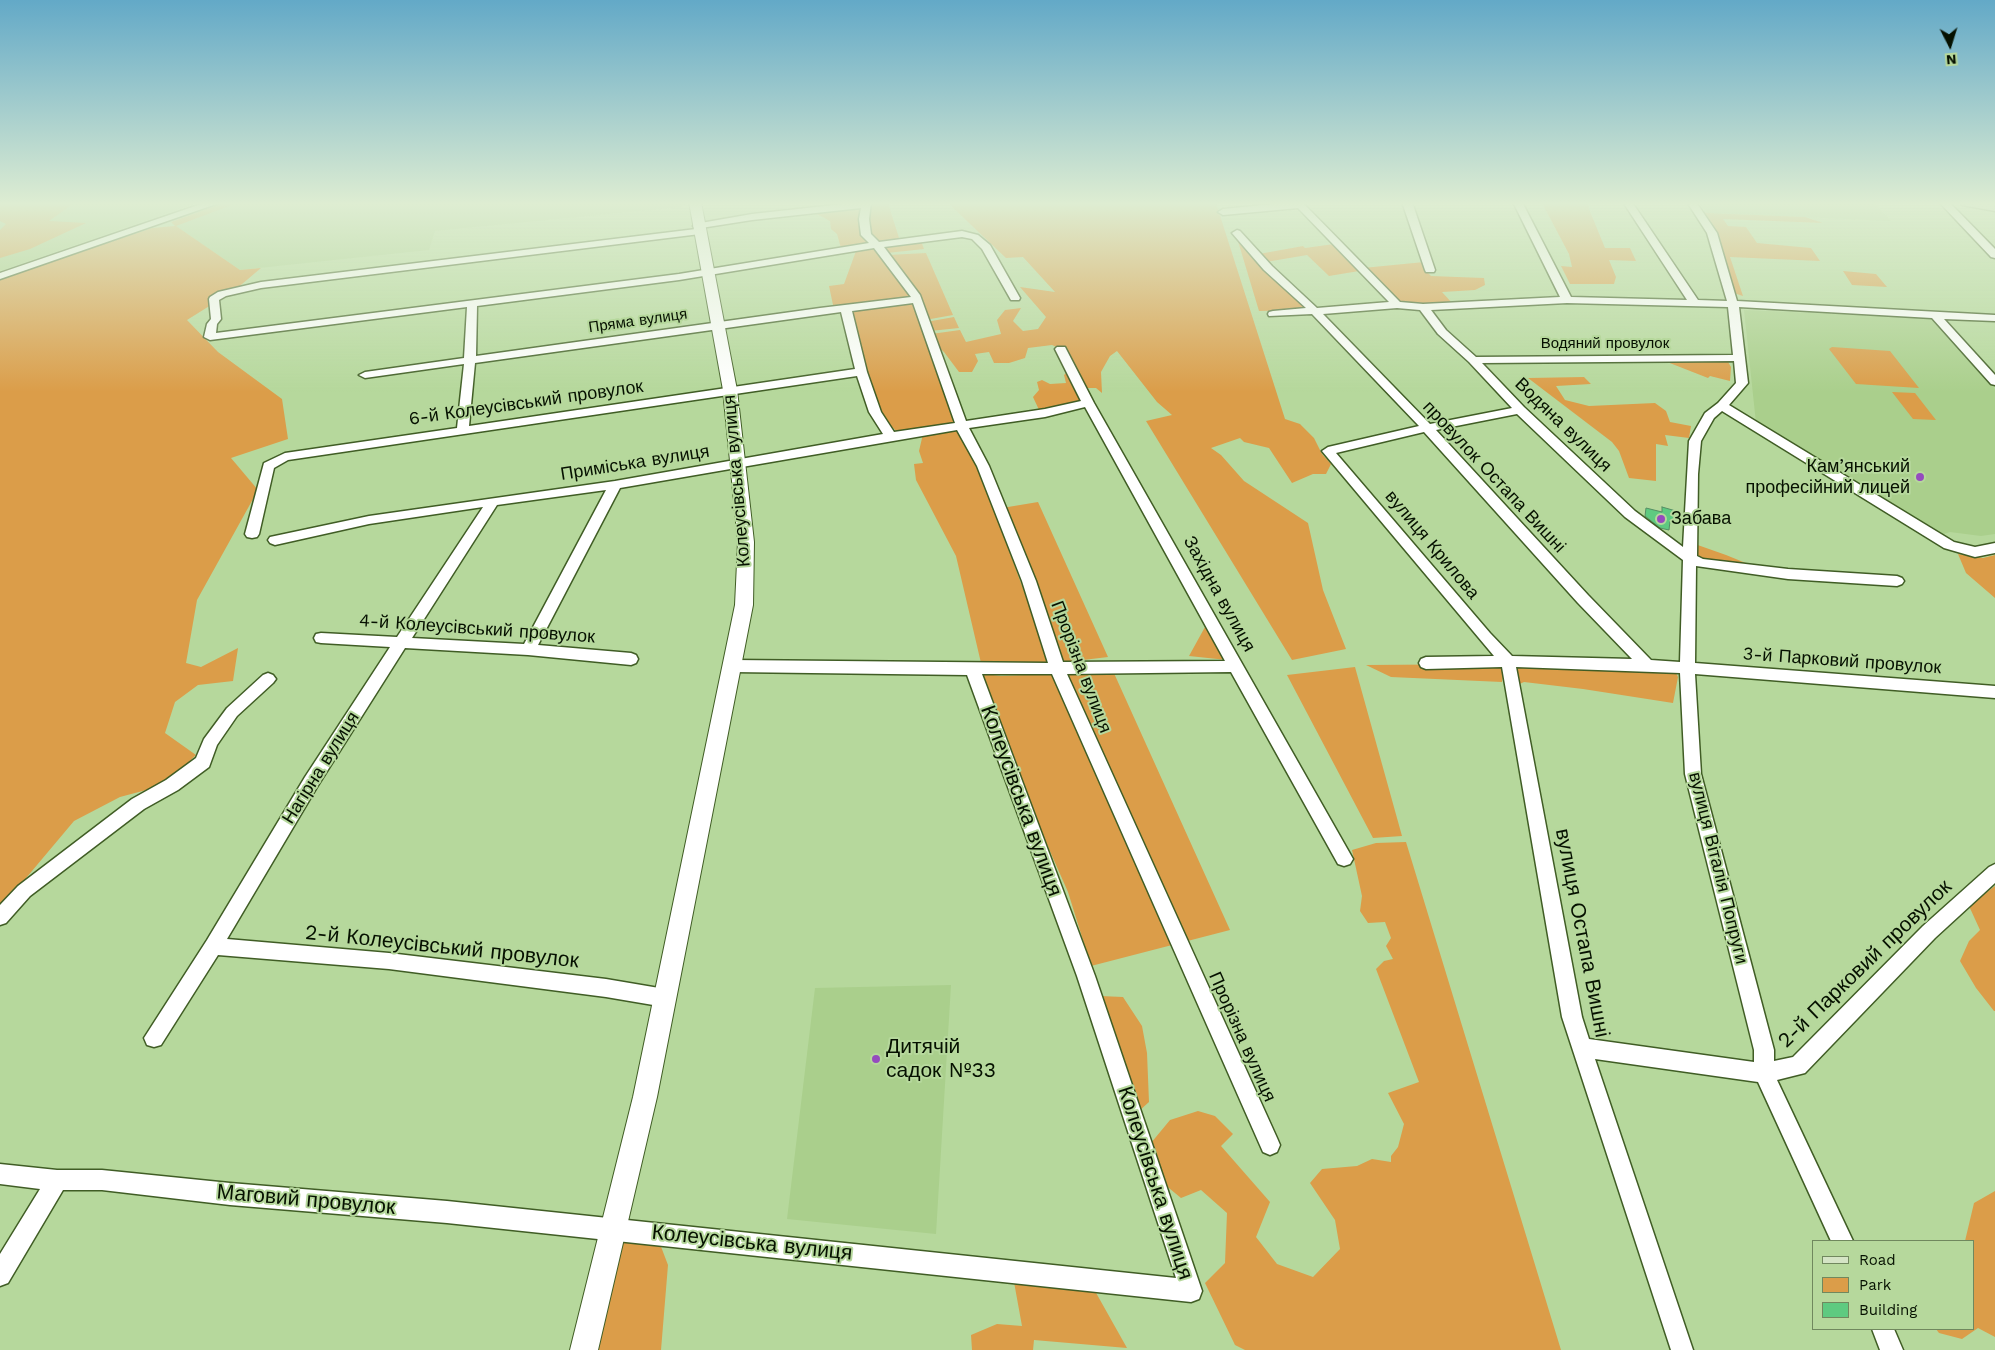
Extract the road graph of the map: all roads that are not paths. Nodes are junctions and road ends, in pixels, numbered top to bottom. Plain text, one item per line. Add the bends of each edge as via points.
1 (32, 265) edge
2 (415, 265) edge
3 (708, 265) edge
4 (753, 265) edge
5 (891, 265) edge
6 (996, 265) edge
7 (1267, 265) edge
8 (1358, 265) edge
9 (1428, 265) edge
10 (1548, 265) edge
11 (1669, 265) edge
12 (1721, 265) edge
13 (1430, 270) dead end
14 (710, 272) junction
15 (0, 276) edge
16 (1015, 298) dead end
17 (915, 300) junction
18 (1567, 300) junction
19 (1695, 303) junction
20 (472, 304) junction
21 (1733, 304) junction
22 (1397, 305) junction
23 (1423, 307) junction
24 (846, 308) junction
25 (1316, 312) junction
26 (1274, 314) dead end
27 (1934, 314) junction
28 (1995, 318) edge
29 (719, 325) junction
30 (1061, 349) dead end
31 (1738, 358) junction
32 (470, 360) junction
33 (1473, 360) junction
34 (861, 372) junction
35 (365, 374) dead end
36 (1995, 382) edge
37 (730, 390) junction
38 (1088, 402) junction
39 (1722, 406) junction
40 (1520, 410) junction
41 (962, 427) junction
42 (1427, 428) junction
43 (463, 430) junction
44 (891, 436) junction
45 (738, 464) junction
46 (615, 485) junction
47 (492, 501) junction
48 (252, 534) dead end
49 (275, 540) dead end
50 (1995, 548) edge
51 (1689, 558) junction
52 (1897, 581) dead end
53 (321, 638) dead end
54 (400, 643) junction
55 (528, 650) junction
56 (631, 659) dead end
57 (1508, 661) junction
58 (1426, 663) dead end
59 (1647, 665) junction
60 (733, 666) junction
61 (1057, 666) junction
62 (1236, 666) junction
63 (1686, 667) junction
64 (972, 669) junction
65 (268, 678) dead end
66 (1995, 692) edge
67 (1344, 858) dead end
68 (1995, 872) edge
69 (0, 917) edge
70 (213, 946) junction
71 (665, 998) junction
72 (154, 1038) dead end
73 (1581, 1047) junction
74 (1764, 1073) junction
75 (1270, 1145) dead end
76 (0, 1174) edge
77 (56, 1180) junction
78 (612, 1228) junction
79 (1842, 1240) edge
80 (0, 1275) edge
81 (1883, 1330) edge
82 (584, 1350) edge
83 (1682, 1350) edge
84 (1892, 1350) edge

1 - 15 street
2 - 20 street, Прорізна вулиця via 261,285 222,294 214,299 216,320 210,337
3 - 14 street, Колеусівська вулиця
4 - 14 street
5 - 17 street, Прорізна вулиця via 915,295
6 - 16 street
7 - 25 street, провулок Остапа Вишні
8 - 22 street
9 - 13 street
10 - 18 street
11 - 19 street
12 - 21 street, вулиця Віталія Попруги
14 - 20 street
14 - 29 street, Колеусівська вулиця
17 - 24 street, Пряма вулиця
17 - 41 street, Прорізна вулиця
18 - 19 street
18 - 23 street
19 - 21 street
20 - 32 street
21 - 27 street
21 - 31 street, вулиця Віталія Попруги
22 - 23 street
22 - 25 street
23 - 33 street, Водяна вулиця via 1442,332
24 - 29 street, Пряма вулиця
24 - 34 street
25 - 26 street
25 - 42 street, провулок Остапа Вишні
27 - 28 street
27 - 36 street
29 - 32 street, Пряма вулиця
29 - 37 street, Колеусівська вулиця
30 - 38 street, Західна вулиця
31 - 33 street, Водяний провулок
31 - 39 street, вулиця Віталія Попруги via 1742,383
32 - 35 street, Пряма вулиця
32 - 43 street
33 - 40 street, Водяна вулиця
34 - 37 street, 6-й Колеусівський провулок
34 - 44 street via 875,412
37 - 43 street, 6-й Колеусівський провулок
37 - 45 street, Колеусівська вулиця
38 - 41 street, Приміська вулиця via 1045,414
38 - 62 street, Західна вулиця
39 - 50 street via 1949,546 1975,552
39 - 51 street, вулиця Віталія Попруги via 1709,416 1695,441
40 - 42 street
40 - 51 street, Водяна вулиця via 1630,514
41 - 44 street, Приміська вулиця
41 - 61 street, Прорізна вулиця via 983,466 1025,572
42 - 57 street, вулиця Крилова via 1328,451
42 - 59 street, провулок Остапа Вишні
43 - 48 street, 6-й Колеусівський провулок via 285,457 272,463 265,476
44 - 45 street, Приміська вулиця
45 - 46 street, Приміська вулиця
45 - 60 street, Колеусівська вулиця via 746,542 745,586
46 - 47 street, Приміська вулиця
46 - 55 street
47 - 49 street, Приміська вулиця via 369,520
47 - 54 street, Нагірна вулиця
51 - 52 street via 1701,563 1788,574
51 - 63 street, вулиця Віталія Попруги
53 - 54 street, 4-й Колеусівський провулок
54 - 55 street, 4-й Колеусівський провулок
54 - 70 street, Нагірна вулиця
55 - 56 street, 4-й Колеусівський провулок
57 - 58 street, 3-й Парковий провулок
57 - 59 street, 3-й Парковий провулок
57 - 73 street, вулиця Остапа Вишні via 1572,1017
59 - 63 street, 3-й Парковий провулок
60 - 64 street
60 - 71 street, Колеусівська вулиця
61 - 62 street
61 - 64 street
61 - 75 street, Прорізна вулиця
62 - 67 street, Західна вулиця
63 - 66 street, 3-й Парковий провулок
63 - 74 street, вулиця Віталія Попруги via 1693,774 1764,1050
64 - 78 street, Колеусівська вулиця via 1086,976 1191,1291
65 - 69 street via 232,712 210,743 203,762 138,804 24,891
68 - 74 street, 2-й Парковий провулок via 1929,932 1798,1066
70 - 71 street, 2-й Колеусівський провулок via 389,961
70 - 72 street, Нагірна вулиця
71 - 78 street, Колеусівська вулиця via 645,1097
73 - 74 street, 2-й Парковий провулок
73 - 83 street, вулиця Остапа Вишні
74 - 79 street, вулиця Віталія Попруги
76 - 77 street, Маговий провулок
77 - 78 street, Маговий провулок via 102,1180
77 - 80 street
78 - 82 street, Колеусівська вулиця
81 - 84 street

